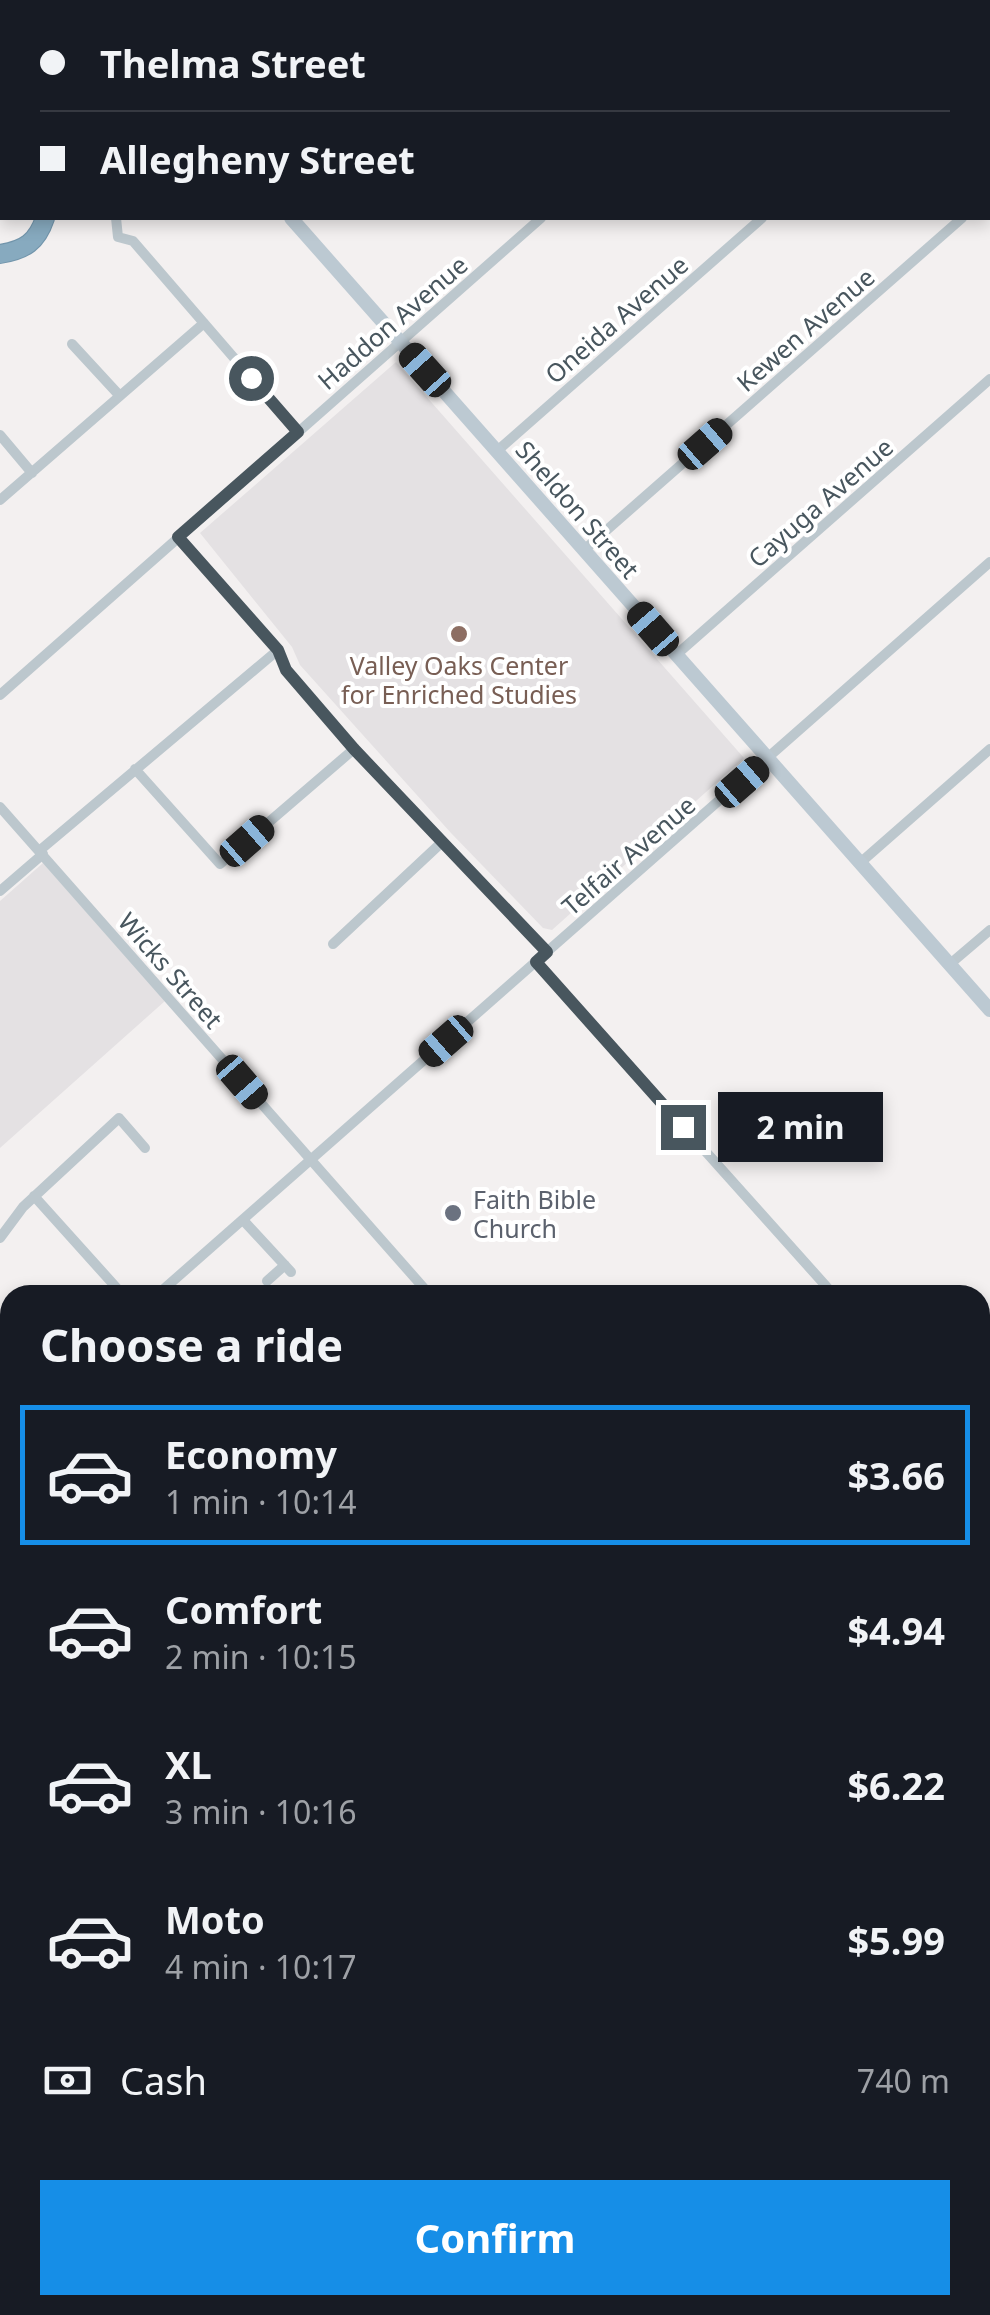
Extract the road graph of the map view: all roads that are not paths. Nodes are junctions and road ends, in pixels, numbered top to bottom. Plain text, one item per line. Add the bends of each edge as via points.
1 (44, 220) edge
2 (116, 220) edge
3 (293, 220) edge
4 (539, 220) edge
5 (760, 220) edge
6 (960, 220) edge
7 (0, 254) edge
8 (204, 323) junction
9 (400, 343) junction
10 (72, 344) dead end
11 (990, 379) edge
12 (119, 395) junction
13 (298, 432) junction
14 (0, 435) edge
15 (497, 451) junction
16 (32, 473) junction
17 (0, 500) edge
18 (178, 537) junction
19 (584, 550) junction
20 (990, 562) edge
21 (278, 650) junction
22 (676, 655) junction
23 (0, 695) edge
24 (354, 749) junction
25 (990, 749) edge
26 (768, 759) junction
27 (135, 769) junction
28 (0, 807) edge
29 (440, 844) junction
30 (41, 852) junction
31 (860, 863) junction
32 (0, 891) edge
33 (990, 930) edge
34 (333, 944) dead end
35 (547, 952) junction
36 (536, 962) junction
37 (950, 964) junction
38 (990, 1010) edge
39 (145, 1148) dead end
40 (310, 1160) junction
41 (34, 1196) junction
42 (243, 1220) junction
43 (0, 1238) edge
44 (267, 1281) dead end
45 (114, 1285) edge
46 (168, 1285) edge
47 (421, 1285) edge
48 (825, 1285) edge

1 - 7 highway via 22,251
2 - 8 street via 118,237 133,241
3 - 9 main road, Sheldon Street
4 - 9 street, Haddon Avenue
5 - 15 street, Oneida Avenue
6 - 19 street, Kewen Avenue
8 - 12 street
8 - 13 street
9 - 13 street, Haddon Avenue
9 - 15 main road, Sheldon Street
10 - 12 street
11 - 22 street, Cayuga Avenue
12 - 16 street
13 - 18 street, Haddon Avenue
14 - 16 street
15 - 19 main road, Sheldon Street
16 - 17 street
18 - 21 street
18 - 23 street, Haddon Avenue
19 - 22 main road, Sheldon Street
20 - 26 street, Telfair Avenue
21 - 24 street via 286,670
21 - 27 street
22 - 26 main road, Sheldon Street
24 - 27 street via 220,864
24 - 29 street
25 - 31 street
26 - 31 main road, Sheldon Street
26 - 35 street, Telfair Avenue
27 - 30 street
28 - 30 street, Wicks Street
29 - 34 street
29 - 35 street
30 - 32 street
30 - 40 street, Wicks Street
31 - 37 main road, Sheldon Street
33 - 37 street
35 - 36 street, Telfair Avenue
36 - 40 street, Telfair Avenue
36 - 48 street
37 - 38 main road, Sheldon Street
39 - 41 street via 119,1118
40 - 42 street, Telfair Avenue
40 - 47 street, Wicks Street
41 - 43 street
41 - 45 street
42 - 44 street via 288,1268
42 - 46 street, Telfair Avenue

